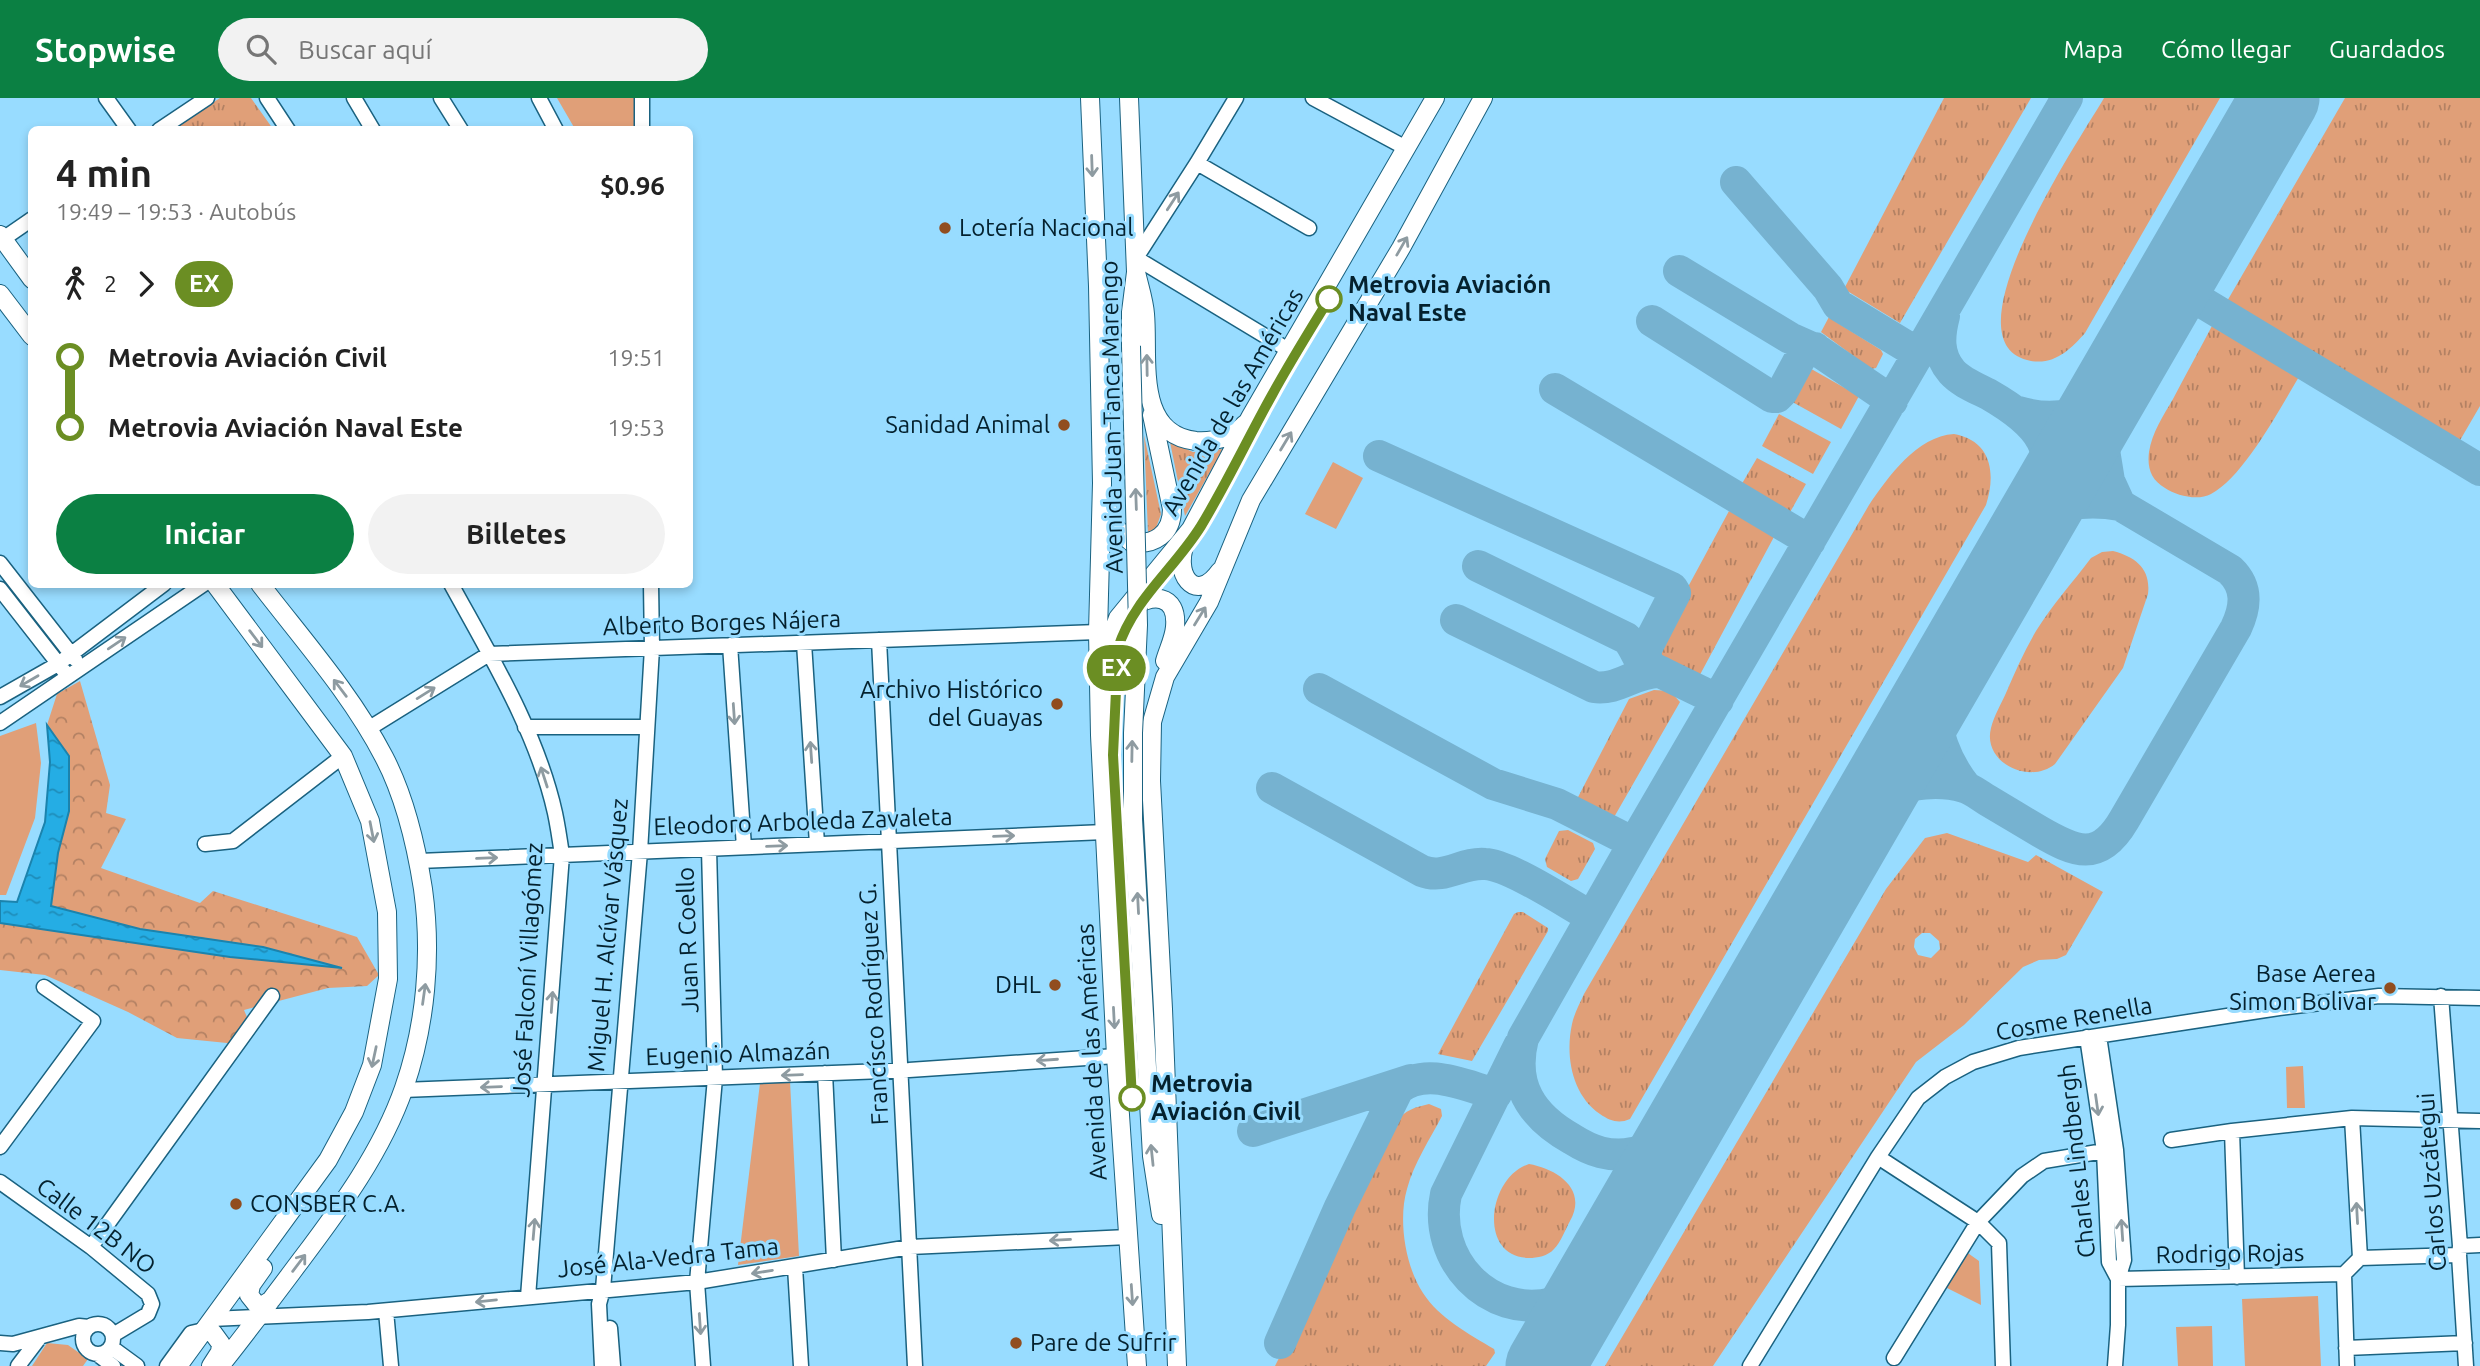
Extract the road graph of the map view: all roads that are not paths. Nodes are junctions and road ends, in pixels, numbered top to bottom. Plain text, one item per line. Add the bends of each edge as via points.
1 (106, 98) edge
2 (267, 98) edge
3 (354, 98) edge
4 (442, 98) edge
5 (539, 98) edge
6 (642, 98) edge
7 (1090, 98) edge
8 (1129, 98) edge
9 (1236, 98) edge
10 (1313, 98) edge
11 (1435, 98) edge
12 (1483, 98) edge
13 (201, 100) edge
14 (126, 126) edge
15 (165, 126) edge
16 (285, 126) edge
17 (371, 126) edge
18 (459, 126) edge
19 (554, 126) edge
20 (642, 126) edge
21 (1406, 148) junction
22 (1198, 163) junction
23 (28, 221) edge
24 (1309, 228) dead end
25 (2, 237) edge
26 (1136, 265) junction
27 (28, 273) edge
28 (0, 294) edge
29 (28, 331) edge
30 (1290, 351) junction
31 (1149, 395) junction
32 (1251, 416) junction
33 (1102, 484) junction
34 (1191, 529) junction
35 (1, 566) edge
36 (1222, 569) junction
37 (159, 588) edge
38 (198, 588) edge
39 (218, 588) edge
40 (263, 588) edge
41 (453, 588) edge
42 (651, 588) edge
43 (0, 589) edge
44 (1105, 633) junction
45 (879, 640) junction
46 (804, 642) junction
47 (730, 645) junction
48 (652, 648) junction
49 (70, 653) junction
50 (489, 654) junction
51 (58, 664) junction
52 (81, 668) junction
53 (68, 676) junction
54 (0, 697) edge
55 (1152, 722) junction
56 (0, 723) edge
57 (526, 727) junction
58 (646, 727) junction
59 (368, 729) junction
60 (343, 756) junction
61 (1105, 832) junction
62 (889, 841) junction
63 (205, 844) dead end
64 (817, 844) junction
65 (744, 847) junction
66 (709, 849) junction
67 (640, 852) junction
68 (562, 855) junction
69 (419, 861) junction
70 (1157, 906) junction
71 (1141, 966) junction
72 (44, 987) dead end
73 (272, 996) dead end
74 (2441, 996) junction
75 (2480, 998) edge
76 (2093, 1037) junction
77 (1116, 1056) junction
78 (900, 1070) junction
79 (825, 1073) junction
80 (715, 1078) junction
81 (619, 1082) junction
82 (546, 1085) junction
83 (403, 1090) junction
84 (2352, 1118) junction
85 (2451, 1119) junction
86 (2480, 1121) edge
87 (2232, 1131) junction
88 (2171, 1140) dead end
89 (0, 1147) edge
90 (2110, 1150) junction
91 (1878, 1157) junction
92 (0, 1182) edge
93 (307, 1189) junction
94 (1978, 1222) junction
95 (1129, 1237) junction
96 (2480, 1245) edge
97 (91, 1247) junction
98 (910, 1247) junction
99 (2459, 1250) junction
100 (2360, 1258) junction
101 (834, 1260) junction
102 (794, 1267) junction
103 (2344, 1274) junction
104 (2237, 1277) junction
105 (2118, 1279) junction
106 (697, 1282) junction
107 (603, 1289) junction
108 (1174, 1295) junction
109 (528, 1297) junction
110 (271, 1300) junction
111 (386, 1311) junction
112 (258, 1318) junction
113 (207, 1324) junction
114 (89, 1327) junction
115 (46, 1336) junction
116 (112, 1341) junction
117 (0, 1343) edge
118 (84, 1344) junction
119 (2346, 1348) junction
120 (96, 1354) junction
121 (2469, 1354) edge
122 (1894, 1358) dead end
123 (18, 1366) edge
124 (113, 1366) edge
125 (137, 1366) edge
126 (167, 1366) edge
127 (178, 1366) edge
128 (211, 1366) edge
129 (220, 1366) edge
130 (391, 1366) edge
131 (603, 1366) edge
132 (612, 1366) edge
133 (703, 1366) edge
134 (801, 1366) edge
135 (915, 1366) edge
136 (1137, 1366) edge
137 (1177, 1366) edge
138 (1750, 1366) edge
139 (2003, 1366) edge
140 (2115, 1366) edge
141 (2347, 1366) edge

1 - 14 street
2 - 16 street
3 - 17 street
4 - 18 street
5 - 19 street
6 - 20 street
7 -> 33 main road, Avenida Juan Tanca Marengo
8 - 26 main road, Avenida Juan Tanca Marengo
9 - 22 street
10 - 21 street
11 - 21 main road, Avenida de las Américas
36 -> 12 main road via 1251,500 1401,248
13 - 15 street
21 - 30 main road, Avenida de las Américas
22 - 24 street
26 -> 22 street
23 - 25 street
25 - 27 main road
26 - 30 street
31 -> 26 main road via 1145,312
71 -> 26 main road, Avenida Juan Tanca Marengo, bridge via 1133,819 1139,625 1131,346
28 - 29 main road
30 - 32 main road, Avenida de las Américas
31 - 32 main road via 1160,423 1187,439 1210,441 1230,436
31 - 33 main road via 1172,509 1167,531 1148,543 1126,539 1113,525
32 - 34 main road, Avenida de las Américas
33 - 44 main road, Avenida Juan Tanca Marengo
34 - 36 main road via 1181,555 1184,576 1200,585
34 - 44 main road, Avenida de las Américas
35 - 49 street
55 -> 36 main road via 1165,677 1209,602
37 - 49 street
52 -> 38 street
39 -> 60 main road
59 -> 40 main road
41 - 50 street, José Falconí Villagómez
42 - 48 street, Miguel H. Alcívar Vásquez
43 - 51 street
44 - 45 street, Alberto Borges Nájera
44 - 55 main road via 1145,599 1159,597 1173,610 1174,634 1155,693
44 - 61 main road, Avenida de las Américas via 1101,735
45 - 46 street, Alberto Borges Nájera
45 - 62 street, Francísco Rodríguez G.
46 - 47 street, Alberto Borges Nájera
64 -> 46 street
47 - 48 street, Alberto Borges Nájera
47 -> 65 street
48 - 50 street, Alberto Borges Nájera
48 - 58 street, Miguel H. Alcívar Vásquez
49 - 51 street
49 - 52 street
50 - 57 street, José Falconí Villagómez
59 -> 50 street, Alberto Borges Nájera
51 - 53 street
51 -> 54 street
52 - 53 street
53 - 56 street
55 - 70 main road
57 - 58 street
68 -> 57 street, José Falconí Villagómez via 555,811
58 - 67 street, Miguel H. Alcívar Vásquez
59 - 69 main road via 404,806
60 - 63 street via 233,841
60 -> 93 main road via 370,821 387,912 388,979 372,1065 354,1112
62 -> 61 street, Eleodoro Arboleda Zavaleta
61 -> 77 main road, Avenida de las Américas
62 - 64 street, Eleodoro Arboleda Zavaleta
62 - 78 street, Francísco Rodríguez G.
65 -> 64 street, Eleodoro Arboleda Zavaleta
65 - 66 street, Eleodoro Arboleda Zavaleta
66 - 67 street, Eleodoro Arboleda Zavaleta
66 - 80 street, Juan R Coello
67 - 68 street, Eleodoro Arboleda Zavaleta
67 - 81 street, Miguel H. Alcívar Vásquez
69 -> 68 street, Eleodoro Arboleda Zavaleta
82 -> 68 street, José Falconí Villagómez
83 -> 69 main road via 425,989 428,923
70 - 71 main road
70 - 108 main road
108 -> 71 main road via 1152,1156
72 - 89 street via 93,1021
73 - 97 street
74 - 75 street, Cosme Renella
74 - 76 street, Cosme Renella via 2379,996
74 - 85 street, Carlos Uzcátegui
76 - 90 street, Charles Lindbergh
76 - 91 street, Cosme Renella via 2019,1048 1945,1077 1918,1098
77 -> 78 street, Eugenio Almazán
77 - 95 main road, Avenida de las Américas
78 - 79 street, Eugenio Almazán
78 - 98 street, Francísco Rodríguez G.
79 -> 80 street, Eugenio Almazán
79 - 101 street
80 - 81 street, Eugenio Almazán
80 - 106 street, Juan R Coello
81 - 82 street, Eugenio Almazán
81 - 107 street, Miguel H. Alcívar Vásquez
82 -> 83 street, Eugenio Almazán
109 -> 82 street, José Falconí Villagómez
110 -> 83 main road via 362,1174
84 - 85 street
84 - 87 street
100 -> 84 street
85 - 86 street
85 - 99 street, Carlos Uzcátegui
87 - 88 street
87 - 104 street
90 - 94 street via 2044,1161
90 - 105 street, Charles Lindbergh via 2109,1262
91 - 94 street
91 - 138 street, Cosme Renella
92 - 97 street, Calle 12B NO
93 - 110 main road via 298,1220 249,1288 255,1304
93 - 113 main road
94 - 122 street
94 - 139 street via 1999,1243
95 -> 98 street, José Ala-Vedra Tama
95 -> 136 main road, Avenida de las Américas
96 - 99 street
97 - 116 street, Calle 12B NO via 148,1294 152,1304 148,1314
98 - 101 street, José Ala-Vedra Tama
98 - 135 street, Francísco Rodríguez G.
99 - 100 street
99 - 121 street, Carlos Uzcátegui
100 - 103 street
101 - 102 street, José Ala-Vedra Tama
102 -> 106 street, José Ala-Vedra Tama
102 - 134 street
103 - 104 street, Rodrigo Rojas
103 - 119 street
104 - 105 street, Rodrigo Rojas
105 - 140 street, Charles Lindbergh
106 - 107 street, José Ala-Vedra Tama
106 -> 133 street, Juan R Coello
107 - 109 street, José Ala-Vedra Tama
107 - 131 street, Miguel H. Alcívar Vásquez via 599,1304
107 - 132 street, Miguel H. Alcívar Vásquez
108 - 137 main road
109 -> 111 street, José Ala-Vedra Tama
110 - 112 main road
111 - 112 street, José Ala-Vedra Tama
111 - 130 street
112 - 113 street, José Ala-Vedra Tama
112 - 129 main road
113 - 126 street via 191,1334
113 - 127 main road
113 - 128 main road via 221,1344
114 - 115 street
114 - 116 street via 104,1325
114 - 118 street
115 - 117 street
115 - 118 street
115 - 123 street
116 - 120 street via 105,1353
116 - 125 street
118 - 120 street
119 - 121 street
119 - 141 street
120 - 124 street

